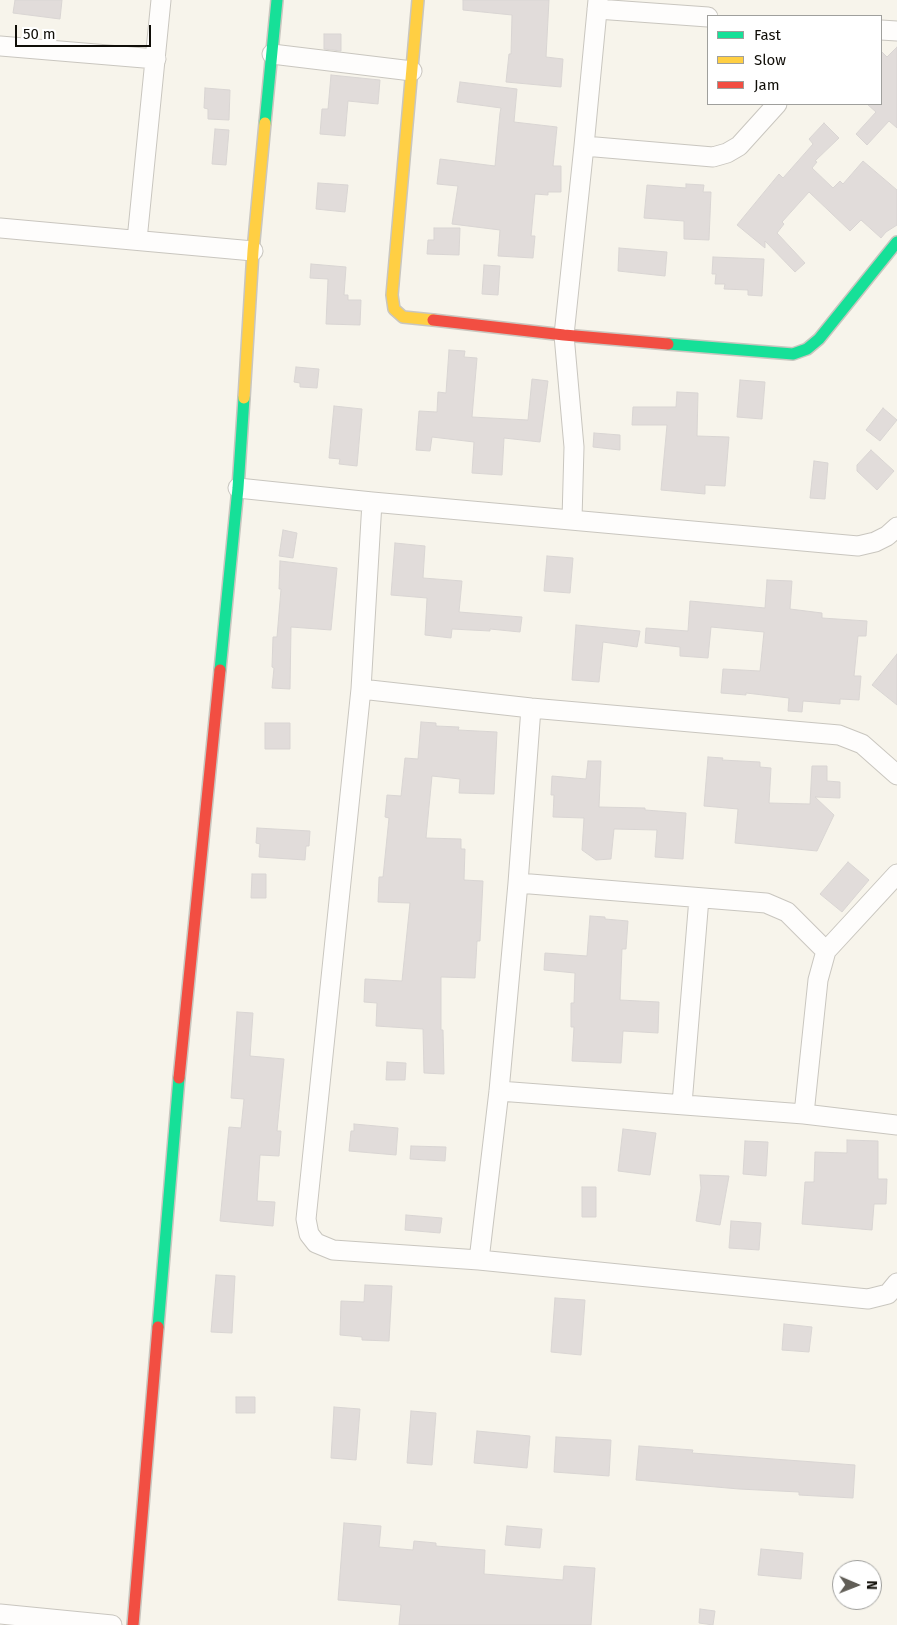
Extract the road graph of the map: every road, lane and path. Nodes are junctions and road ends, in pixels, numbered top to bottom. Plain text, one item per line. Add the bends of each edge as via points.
1 (161, 0) edge
2 (277, 0) edge
3 (418, 0) edge
4 (598, 4) edge
5 (707, 17) edge
6 (882, 30) edge
7 (897, 31) edge
8 (0, 46) edge
9 (272, 54) junction
10 (156, 59) junction
11 (412, 71) junction
12 (776, 105) edge
13 (584, 146) junction
14 (0, 228) edge
15 (137, 240) junction
16 (897, 242) edge
17 (253, 251) junction
18 (564, 335) junction
19 (238, 488) junction
20 (372, 502) junction
21 (572, 519) junction
22 (897, 527) edge
23 (360, 689) junction
24 (531, 708) junction
25 (897, 775) edge
26 (897, 874) edge
27 (518, 883) junction
28 (699, 898) junction
29 (826, 951) junction
30 (499, 1091) junction
31 (682, 1104) junction
32 (804, 1114) junction
33 (897, 1126) edge
34 (480, 1260) junction
35 (897, 1283) edge
36 (0, 1614) edge
37 (112, 1625) edge
38 (133, 1625) edge

1 - 10 street
2 - 9 street
3 - 11 street
4 - 5 street
4 - 13 street
6 - 7 street
8 - 10 street
9 - 11 street
9 - 17 street
10 - 15 street
11 - 18 street via 392,295 394,309 403,317
12 - 13 street via 739,146 713,157
13 - 18 street
14 - 15 street
15 - 17 street
16 - 18 street via 819,339 794,354
17 - 19 street
18 - 21 street via 574,447
19 - 20 street
19 - 38 street via 183,1035
20 - 21 street
20 - 23 street
21 - 22 street via 858,546 875,542
23 - 24 street
23 - 34 street via 306,1219 309,1234 316,1243 333,1250
24 - 25 street via 839,735 862,744
24 - 27 street
26 - 29 street
27 - 28 street
27 - 30 street
28 - 29 street via 766,903 787,912
28 - 31 street
29 - 32 street via 818,980
30 - 31 street
30 - 34 street
31 - 32 street
32 - 33 street
34 - 35 street via 868,1299 888,1294
36 - 37 street

